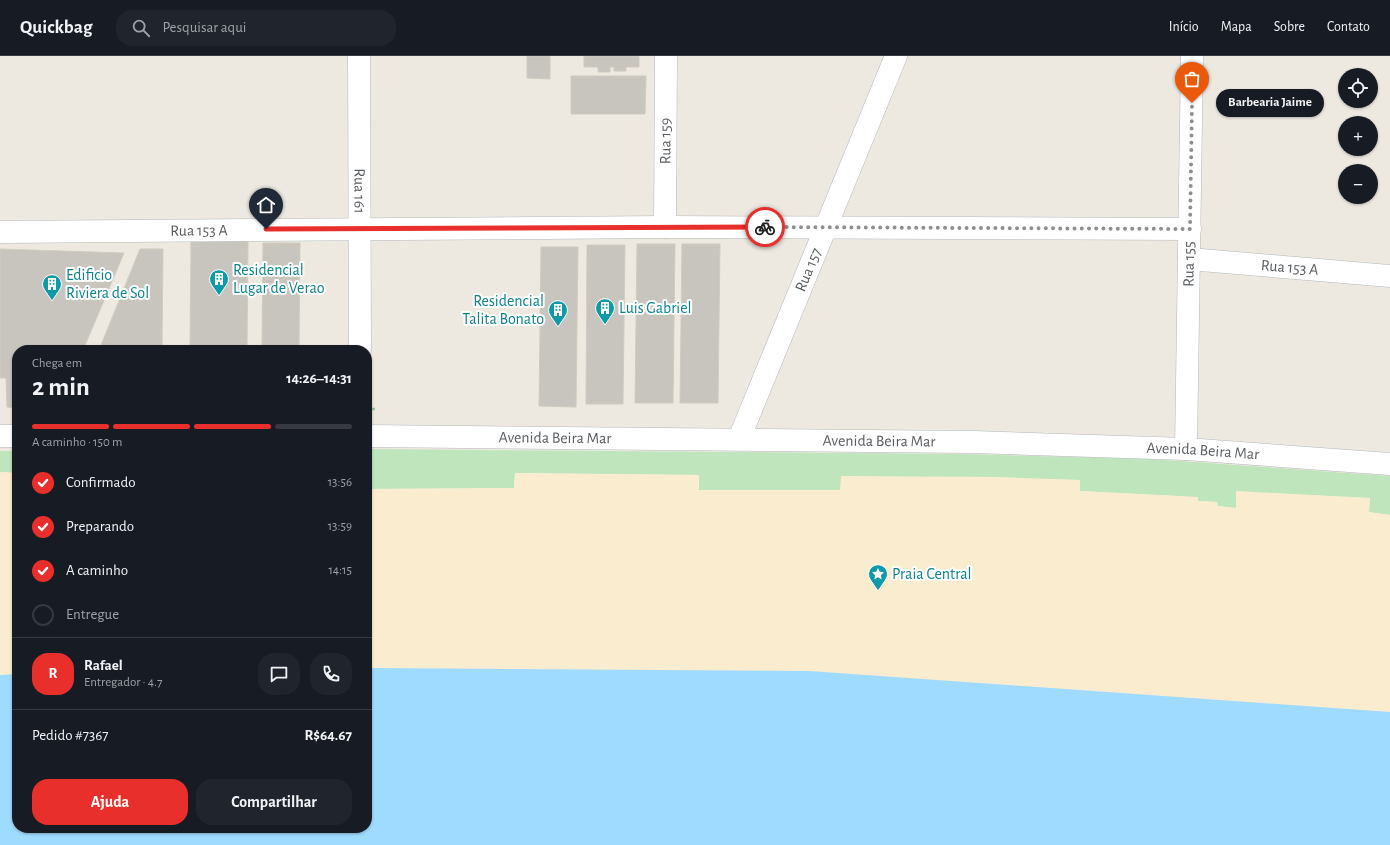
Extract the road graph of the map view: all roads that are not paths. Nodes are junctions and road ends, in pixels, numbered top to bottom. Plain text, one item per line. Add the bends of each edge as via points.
1 (359, 56) edge
2 (666, 56) edge
3 (896, 56) edge
4 (1192, 56) edge
5 (665, 227) junction
6 (826, 227) junction
7 (360, 228) junction
8 (1190, 229) junction
9 (0, 232) edge
10 (1189, 259) junction
11 (1390, 276) edge
12 (360, 345) edge
13 (0, 436) edge
14 (12, 436) edge
15 (372, 436) edge
16 (739, 439) junction
17 (1186, 449) junction
18 (1390, 464) edge

1 - 7 street, Rua 161
2 - 5 street, Rua 159
3 - 6 street, Rua 157
4 - 8 street, Rua 155
5 - 6 street, Rua 153 A
5 - 7 street, Rua 153 A
6 - 8 street, Rua 153 A
6 - 16 street, Rua 157
7 - 9 street, Rua 153 A
7 - 12 street, Rua 161
8 - 10 street, Rua 155
10 - 11 street, Rua 153 A
10 - 17 street, Rua 155
13 - 14 street
15 - 16 street, Avenida Beira Mar
16 - 17 street, Avenida Beira Mar via 974,442
17 - 18 street, Avenida Beira Mar

